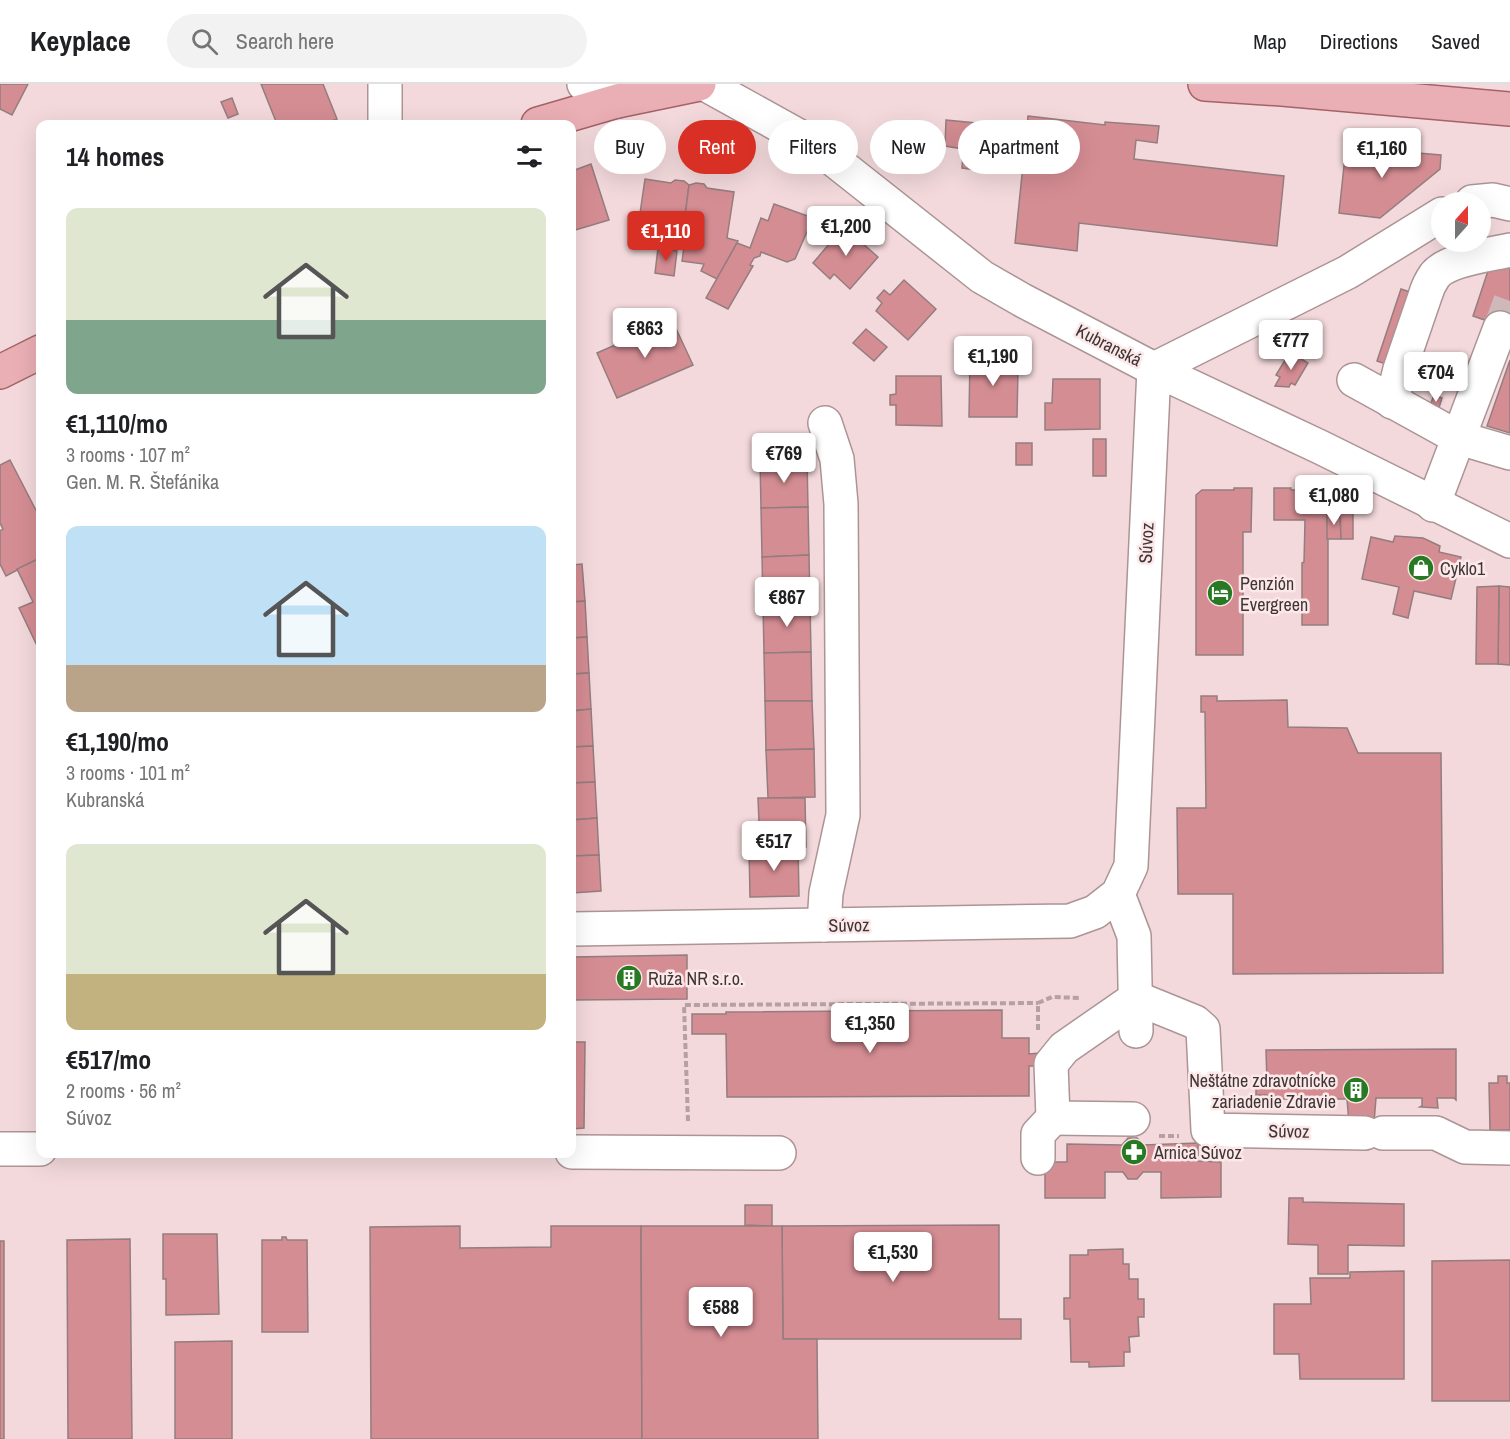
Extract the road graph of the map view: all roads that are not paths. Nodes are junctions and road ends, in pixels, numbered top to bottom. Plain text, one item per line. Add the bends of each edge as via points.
1 (386, 84) edge
2 (584, 84) edge
3 (699, 84) edge
4 (705, 84) edge
5 (1205, 84) edge
6 (1282, 86) edge
7 (617, 101) junction
8 (1510, 109) edge
9 (385, 120) edge
10 (552, 120) edge
11 (1491, 200) edge
12 (1509, 204) edge
13 (1431, 221) edge
14 (1510, 250) edge
15 (1500, 328) tunnel mouth
16 (36, 354) edge
17 (1154, 369) junction
18 (0, 372) edge
19 (1354, 380) dead end
20 (1392, 402) junction
21 (825, 423) dead end
22 (1459, 438) junction
23 (1510, 453) edge
24 (1433, 505) junction
25 (1510, 541) edge
26 (1118, 894) junction
27 (824, 925) junction
28 (576, 929) edge
29 (1136, 998) junction
30 (1136, 1031) dead end
31 (1053, 1118) junction
32 (1143, 1127) road end
33 (1510, 1148) edge
34 (0, 1149) edge
35 (36, 1149) edge
36 (576, 1152) edge
37 (779, 1153) dead end
38 (1038, 1158) dead end

1 - 9 street
2 - 7 street
3 - 7 main road
4 - 17 street, Kubranská via 815,145 982,277
5 - 6 main road
6 - 8 main road
7 - 10 main road
11 - 12 street
13 - 17 street via 1348,272
14 - 20 street via 1454,263 1436,273 1400,369
15 - 22 street
16 - 18 main road
17 - 24 street, Kubranská
17 - 26 street, Súvoz via 1131,866
19 - 20 street
20 - 22 street
21 - 27 street via 837,459 841,504 843,815 826,893
22 - 23 street
22 - 24 street
24 - 25 street, Kubranská
26 - 27 street, Súvoz via 1095,912 1070,921
26 - 29 street via 1134,936
27 - 28 street, Súvoz
29 - 30 street
29 - 31 street via 1064,1048 1051,1064
29 - 33 street, Súvoz via 1203,1029 1208,1130 1436,1133 1465,1147
31 - 32 street
31 - 38 street via 1038,1134
34 - 35 street
36 - 37 street

